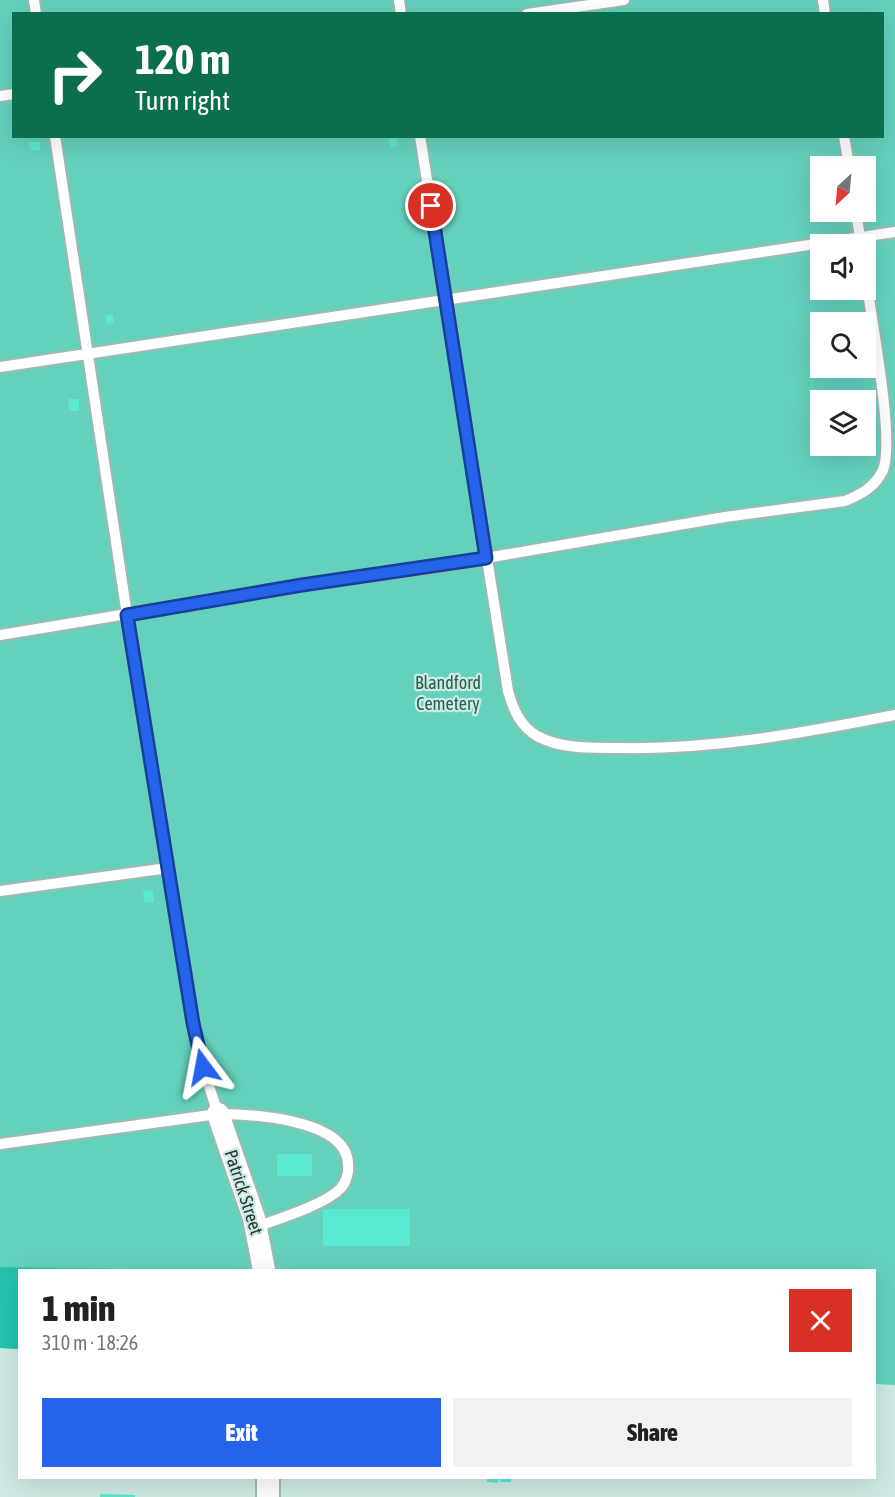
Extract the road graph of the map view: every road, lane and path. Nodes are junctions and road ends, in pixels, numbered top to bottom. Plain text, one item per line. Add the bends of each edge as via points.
1 (624, 0) edge
2 (541, 12) edge
3 (55, 138) edge
4 (420, 138) edge
5 (844, 138) edge
6 (847, 156) edge
7 (895, 232) edge
8 (876, 237) edge
9 (810, 248) edge
10 (446, 300) junction
11 (869, 300) edge
12 (88, 354) junction
13 (0, 367) edge
14 (486, 558) junction
15 (127, 615) junction
16 (0, 635) edge
17 (895, 715) edge
18 (168, 868) junction
19 (0, 891) edge
20 (218, 1114) junction
21 (0, 1144) edge
22 (256, 1227) junction
23 (264, 1269) edge
24 (268, 1479) edge
25 (268, 1497) edge

1 - 2 lane
3 - 12 lane
4 - 10 lane
5 - 6 lane
7 - 8 lane
9 - 10 lane
10 - 12 lane
10 - 14 lane
11 - 14 lane via 888,451 883,469 862,494 845,501 725,517
12 - 13 lane
12 - 15 lane
14 - 15 lane
14 - 17 lane via 512,704 523,725 555,744 594,748 713,746
15 - 16 lane
15 - 18 lane
18 - 19 lane
18 - 20 lane via 193,1023
20 - 21 lane
20 - 22 street, Patrick Street
20 - 22 lane via 284,1119 338,1140 347,1156 347,1178 339,1190 311,1206
22 - 23 street, Patrick Street
24 - 25 street

